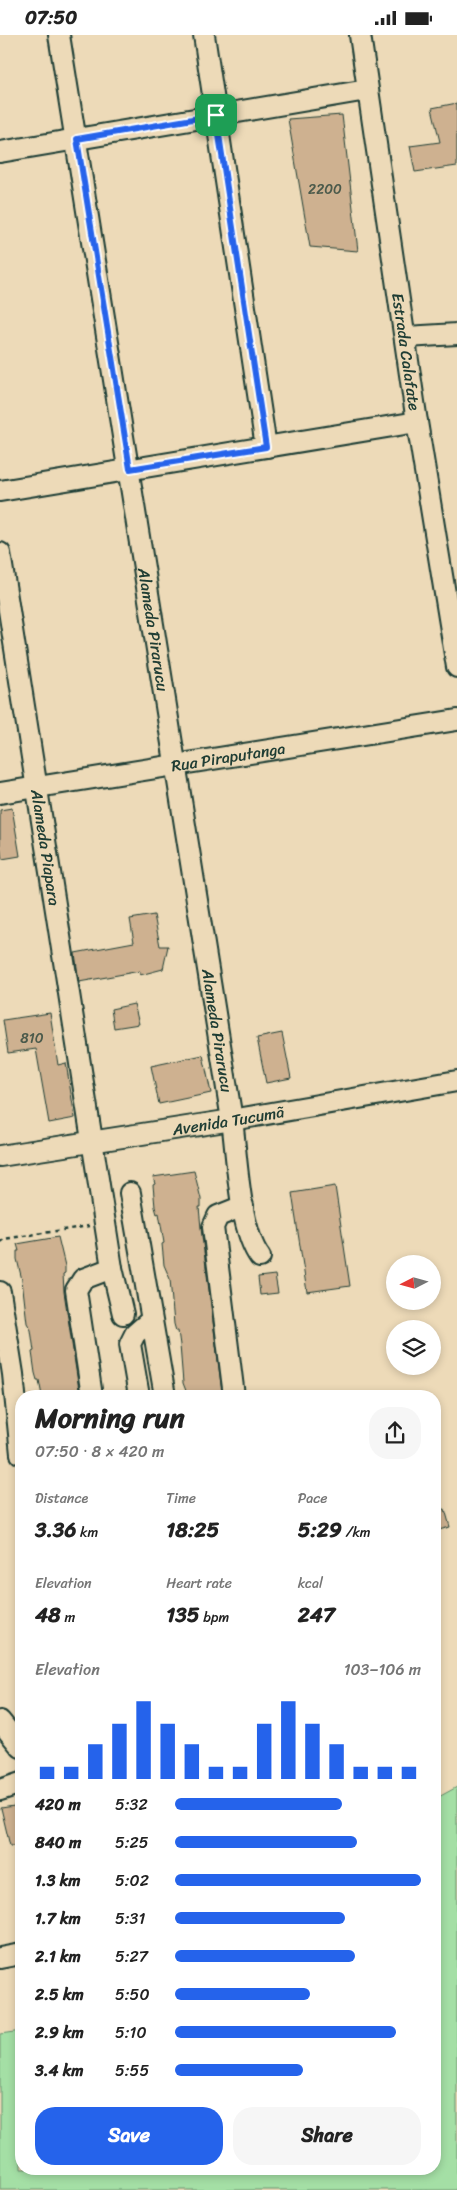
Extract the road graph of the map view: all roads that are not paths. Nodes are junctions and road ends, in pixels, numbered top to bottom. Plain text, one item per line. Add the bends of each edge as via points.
1 (59, 35) edge
2 (204, 35) edge
3 (360, 35) edge
4 (367, 90) junction
5 (216, 115) junction
6 (77, 139) junction
7 (0, 152) edge
8 (457, 334) edge
9 (406, 337) junction
10 (417, 422) junction
11 (266, 447) junction
12 (130, 469) junction
13 (0, 491) edge
14 (0, 553) edge
15 (457, 667) edge
16 (457, 720) edge
17 (176, 764) junction
18 (37, 787) junction
19 (0, 793) edge
20 (457, 1081) edge
21 (232, 1120) junction
22 (93, 1140) junction
23 (0, 1156) edge
24 (130, 1193) dead end
25 (243, 1206) junction
26 (260, 1257) dead end
27 (112, 1268) junction
28 (0, 1293) edge
29 (122, 1314) dead end
30 (152, 1320) junction
31 (91, 1390) edge
32 (138, 1390) edge
33 (164, 1390) edge
34 (233, 1390) edge
35 (15, 1394) edge
36 (0, 1721) edge
37 (15, 1740) edge
38 (15, 1785) edge
39 (0, 1790) edge
40 (15, 1955) edge
41 (0, 1958) edge

1 - 6 street, Alameda Pirarucu
2 - 5 street
3 - 4 street, Estrada Calafate
4 - 5 street
4 - 9 street, Estrada Calafate
5 - 6 street
5 - 11 street
6 - 7 street
6 - 12 street, Alameda Pirarucu
8 - 9 street
9 - 10 street, Estrada Calafate
10 - 11 street
10 - 15 street, Estrada Calafate
11 - 12 street
12 - 13 street
12 - 17 street, Alameda Pirarucu
14 - 18 street, Alameda Piapara
16 - 17 street, Rua Piraputanga
17 - 18 street, Rua Piraputanga
17 - 21 street, Alameda Pirarucu
18 - 19 street, Rua Piraputanga
18 - 22 street, Alameda Piapara
20 - 21 street, Avenida Tucumã
21 - 22 street, Avenida Tucumã
21 - 25 street, Alameda Pirarucu
22 - 23 street, Avenida Tucumã
22 - 27 street, Alameda Piapara
24 - 30 street
25 - 26 street, Alameda Pirarucu via 252,1244
25 - 34 street via 218,1217 213,1227
27 - 29 street, Alameda Piapara
27 - 31 street via 83,1279 76,1289
28 - 35 street
30 - 32 street via 135,1334 130,1344
30 - 33 street
36 - 37 street
38 - 39 street
40 - 41 street

